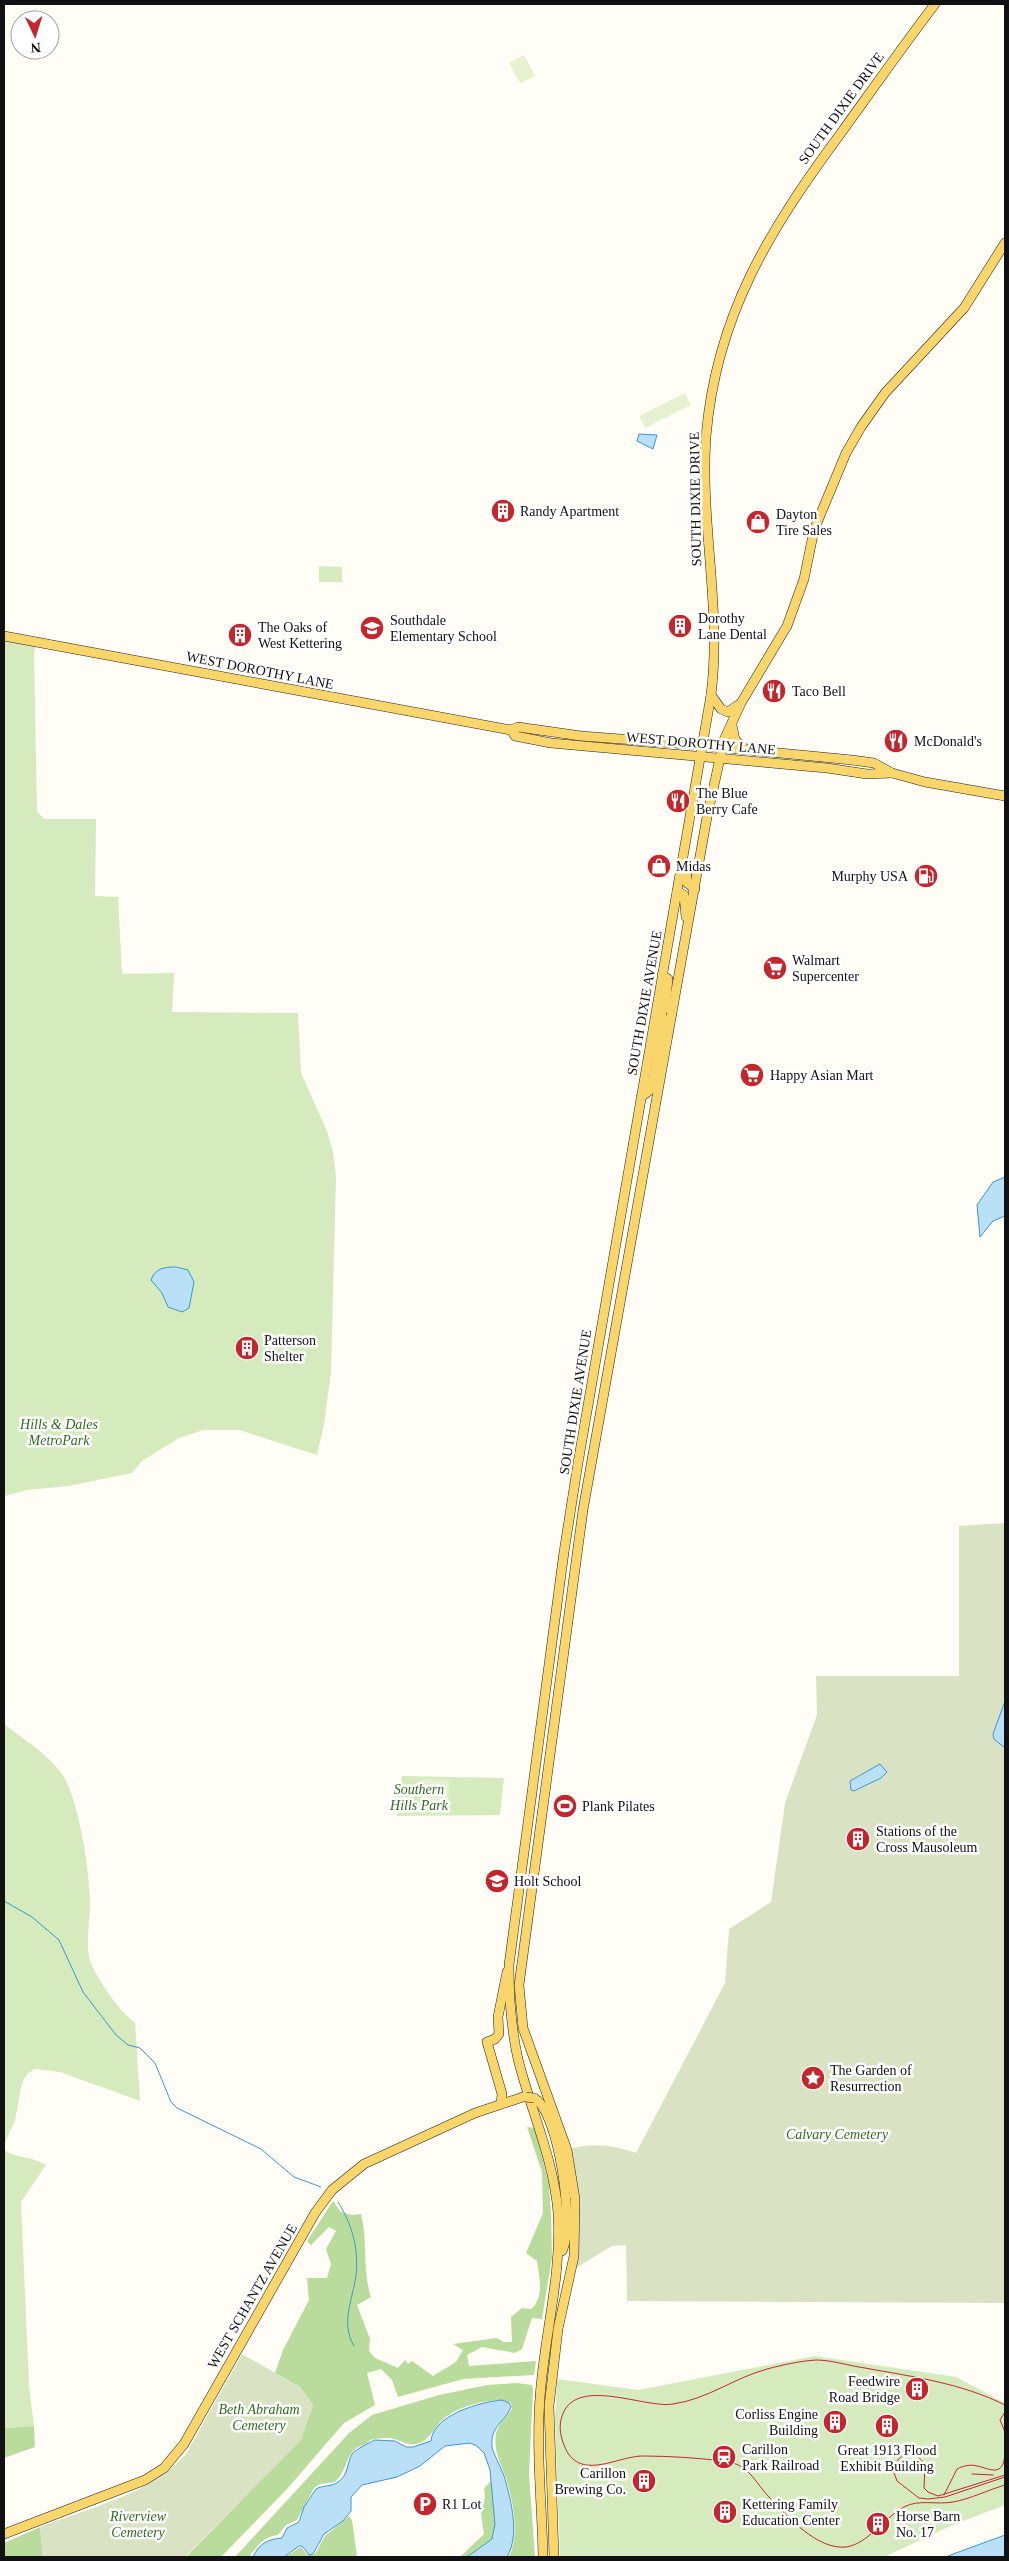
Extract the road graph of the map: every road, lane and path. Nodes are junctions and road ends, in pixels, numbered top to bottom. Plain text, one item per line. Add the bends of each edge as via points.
1 (935, 4) edge
2 (1005, 243) edge
3 (4, 636) edge
4 (711, 695) junction
5 (741, 704) junction
6 (708, 718) junction
7 (732, 722) junction
8 (511, 730) junction
9 (687, 744) junction
10 (703, 746) junction
11 (722, 748) junction
12 (746, 750) junction
13 (701, 756) junction
14 (721, 758) junction
15 (739, 760) junction
16 (892, 774) junction
17 (715, 782) junction
18 (1005, 796) edge
19 (689, 831) junction
20 (695, 889) junction
21 (677, 891) junction
22 (687, 927) junction
23 (681, 957) junction
24 (662, 976) junction
25 (671, 1013) junction
26 (509, 1965) junction
27 (543, 2088) junction
28 (528, 2096) junction
29 (501, 2104) junction
30 (558, 2258) junction
31 (4, 2534) edge
32 (543, 2557) edge
33 (554, 2557) edge

1 - 4 main road, SOUTH DIXIE DRIVE via 768,238 728,326 712,390 706,443 714,637
2 - 5 main road, SOUTH DIXIE AVENUE via 962,310 885,393 861,427 824,500 804,579 787,626
3 - 8 main road, WEST DOROTHY LANE
4 - 5 main road via 720,708 728,712
4 - 6 main road, SOUTH DIXIE DRIVE
5 - 7 main road, SOUTH DIXIE AVENUE
6 - 9 main road via 700,732
6 - 10 main road, SOUTH DIXIE DRIVE
7 - 11 main road, SOUTH DIXIE AVENUE
7 - 12 main road via 735,740
8 - 9 main road, WEST DOROTHY LANE via 518,727 581,736
8 - 13 main road, WEST DOROTHY LANE via 515,736 551,744
9 - 10 main road, WEST DOROTHY LANE
10 - 11 main road, WEST DOROTHY LANE
10 - 13 main road, SOUTH DIXIE DRIVE
11 - 12 main road, WEST DOROTHY LANE
11 - 14 main road, SOUTH DIXIE AVENUE
12 - 16 main road, WEST DOROTHY LANE via 867,762
13 - 14 main road, WEST DOROTHY LANE
13 - 19 main road, SOUTH DIXIE AVENUE
14 - 15 main road, WEST DOROTHY LANE
14 - 17 main road, SOUTH DIXIE AVENUE
15 - 16 main road, WEST DOROTHY LANE
15 - 17 main road via 726,764
16 - 18 main road, WEST DOROTHY LANE
17 - 20 main road, SOUTH DIXIE AVENUE
19 - 20 main road via 685,878
19 - 21 main road, SOUTH DIXIE AVENUE
20 - 22 main road, SOUTH DIXIE AVENUE
21 - 22 main road via 684,895
21 - 24 main road, SOUTH DIXIE AVENUE
22 - 23 main road, SOUTH DIXIE AVENUE
23 - 24 main road via 676,966
23 - 25 main road, SOUTH DIXIE AVENUE
24 - 25 main road via 668,979 666,998
24 - 26 main road, SOUTH DIXIE AVENUE via 563,1566 567,1582 565,1602 560,1632 553,1648
25 - 27 main road, SOUTH DIXIE AVENUE via 582,1518 519,1985 521,2014
26 - 29 main road via 500,2000 499,2034 487,2042 502,2094
26 - 30 main road via 510,2007 517,2056 551,2171 557,2210
27 - 28 main road, WEST SCHANTZ AVENUE
27 - 33 main road via 567,2150 575,2199 574,2256 558,2329 550,2406
28 - 29 main road, WEST SCHANTZ AVENUE
28 - 30 main road via 540,2102 556,2142 566,2190 566,2230 564,2247
29 - 31 main road, WEST SCHANTZ AVENUE via 378,2156 354,2170 332,2190 298,2242 184,2444 164,2468 145,2480
30 - 32 main road via 543,2358 538,2431

